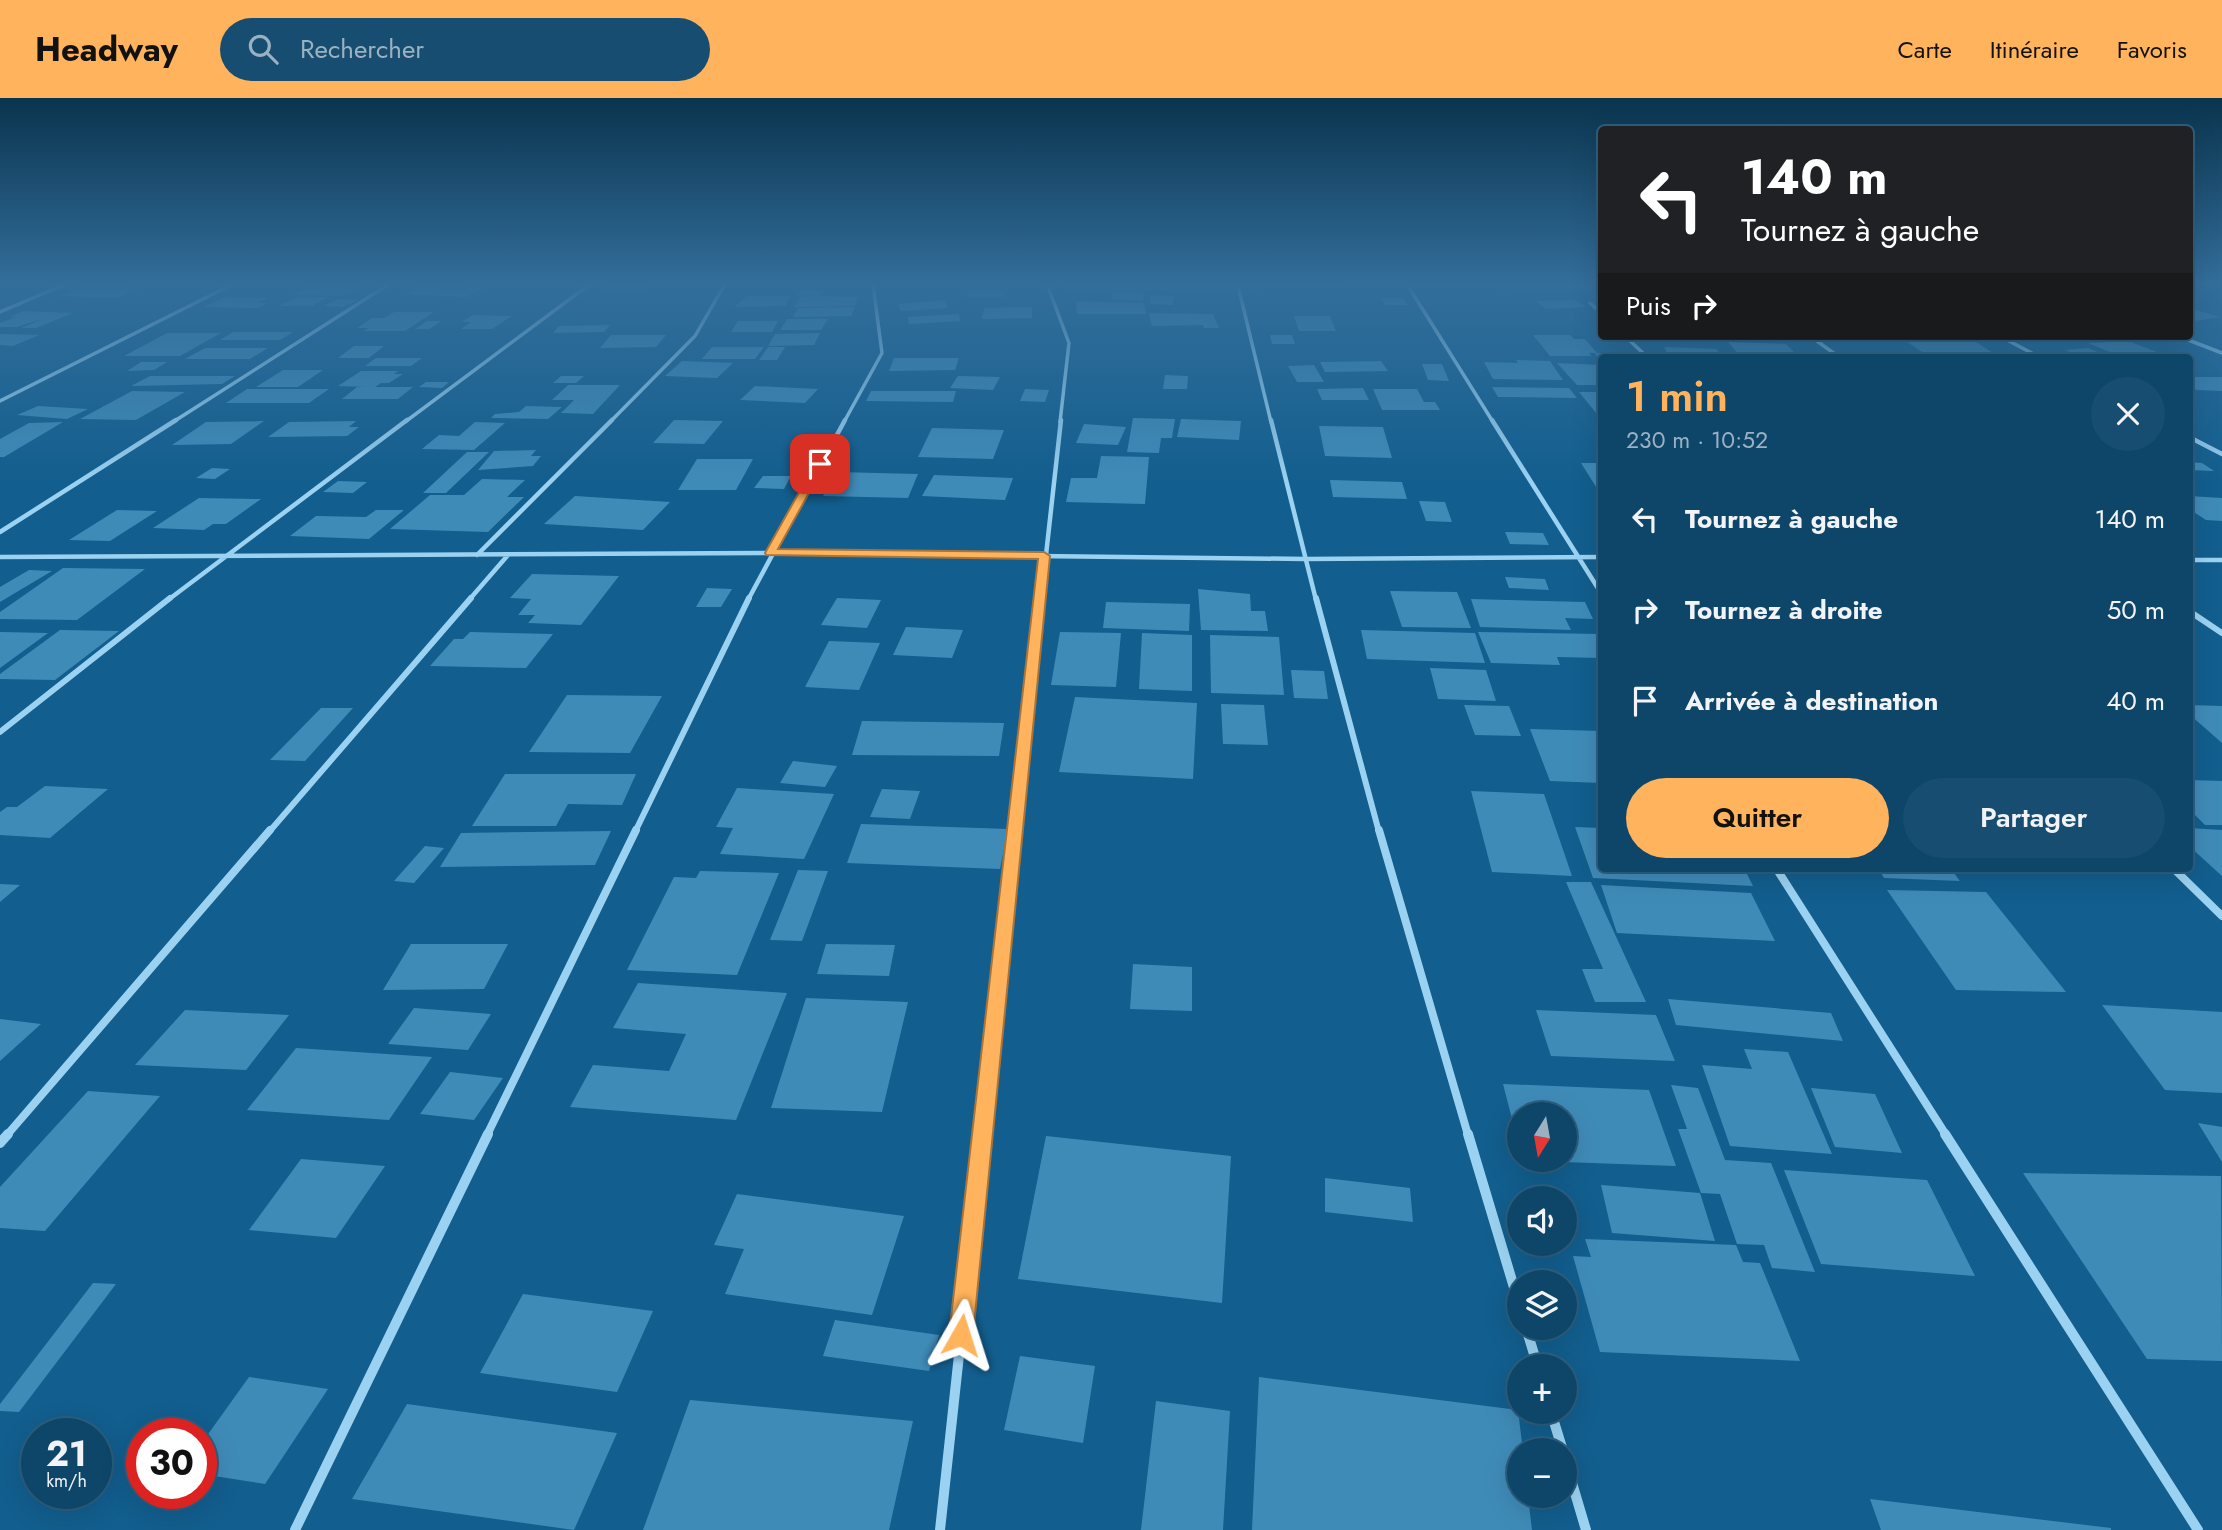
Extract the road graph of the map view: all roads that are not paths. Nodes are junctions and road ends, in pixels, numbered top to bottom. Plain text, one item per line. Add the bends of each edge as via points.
1 (100, 351) edge
2 (284, 351) edge
3 (500, 351) edge
4 (679, 351) edge
5 (882, 351) edge
6 (1068, 351) edge
7 (1254, 351) edge
8 (1449, 351) edge
9 (0, 401) edge
10 (2193, 439) edge
11 (2222, 454) edge
12 (0, 532) edge
13 (771, 553) junction
14 (225, 555) junction
15 (477, 555) junction
16 (508, 555) junction
17 (0, 556) edge
18 (1044, 556) junction
19 (1578, 557) junction
20 (1598, 557) edge
21 (1305, 559) junction
22 (2193, 560) edge
23 (2222, 560) edge
24 (1598, 588) edge
25 (2193, 614) edge
26 (2222, 633) edge
27 (0, 732) edge
28 (1779, 872) edge
29 (2177, 872) edge
30 (2222, 916) edge
31 (0, 1143) edge
32 (1509, 1270) edge
33 (1577, 1498) edge
34 (295, 1530) edge
35 (940, 1530) edge
36 (1587, 1530) edge
37 (2198, 1530) edge

1 - 9 street
2 - 12 street
3 - 14 street
4 - 15 street
5 - 13 street
6 - 18 street
7 - 21 street
8 - 19 street
10 - 11 street
13 - 16 street
13 - 18 street
13 - 34 street
14 - 15 street
14 - 17 street
14 - 27 street
15 - 16 street
16 - 31 street
18 - 21 street
18 - 35 street
19 - 20 street
19 - 21 street
19 - 24 street
21 - 32 street via 1395,890
22 - 23 street
25 - 26 street
28 - 37 street
29 - 30 street
33 - 36 street

